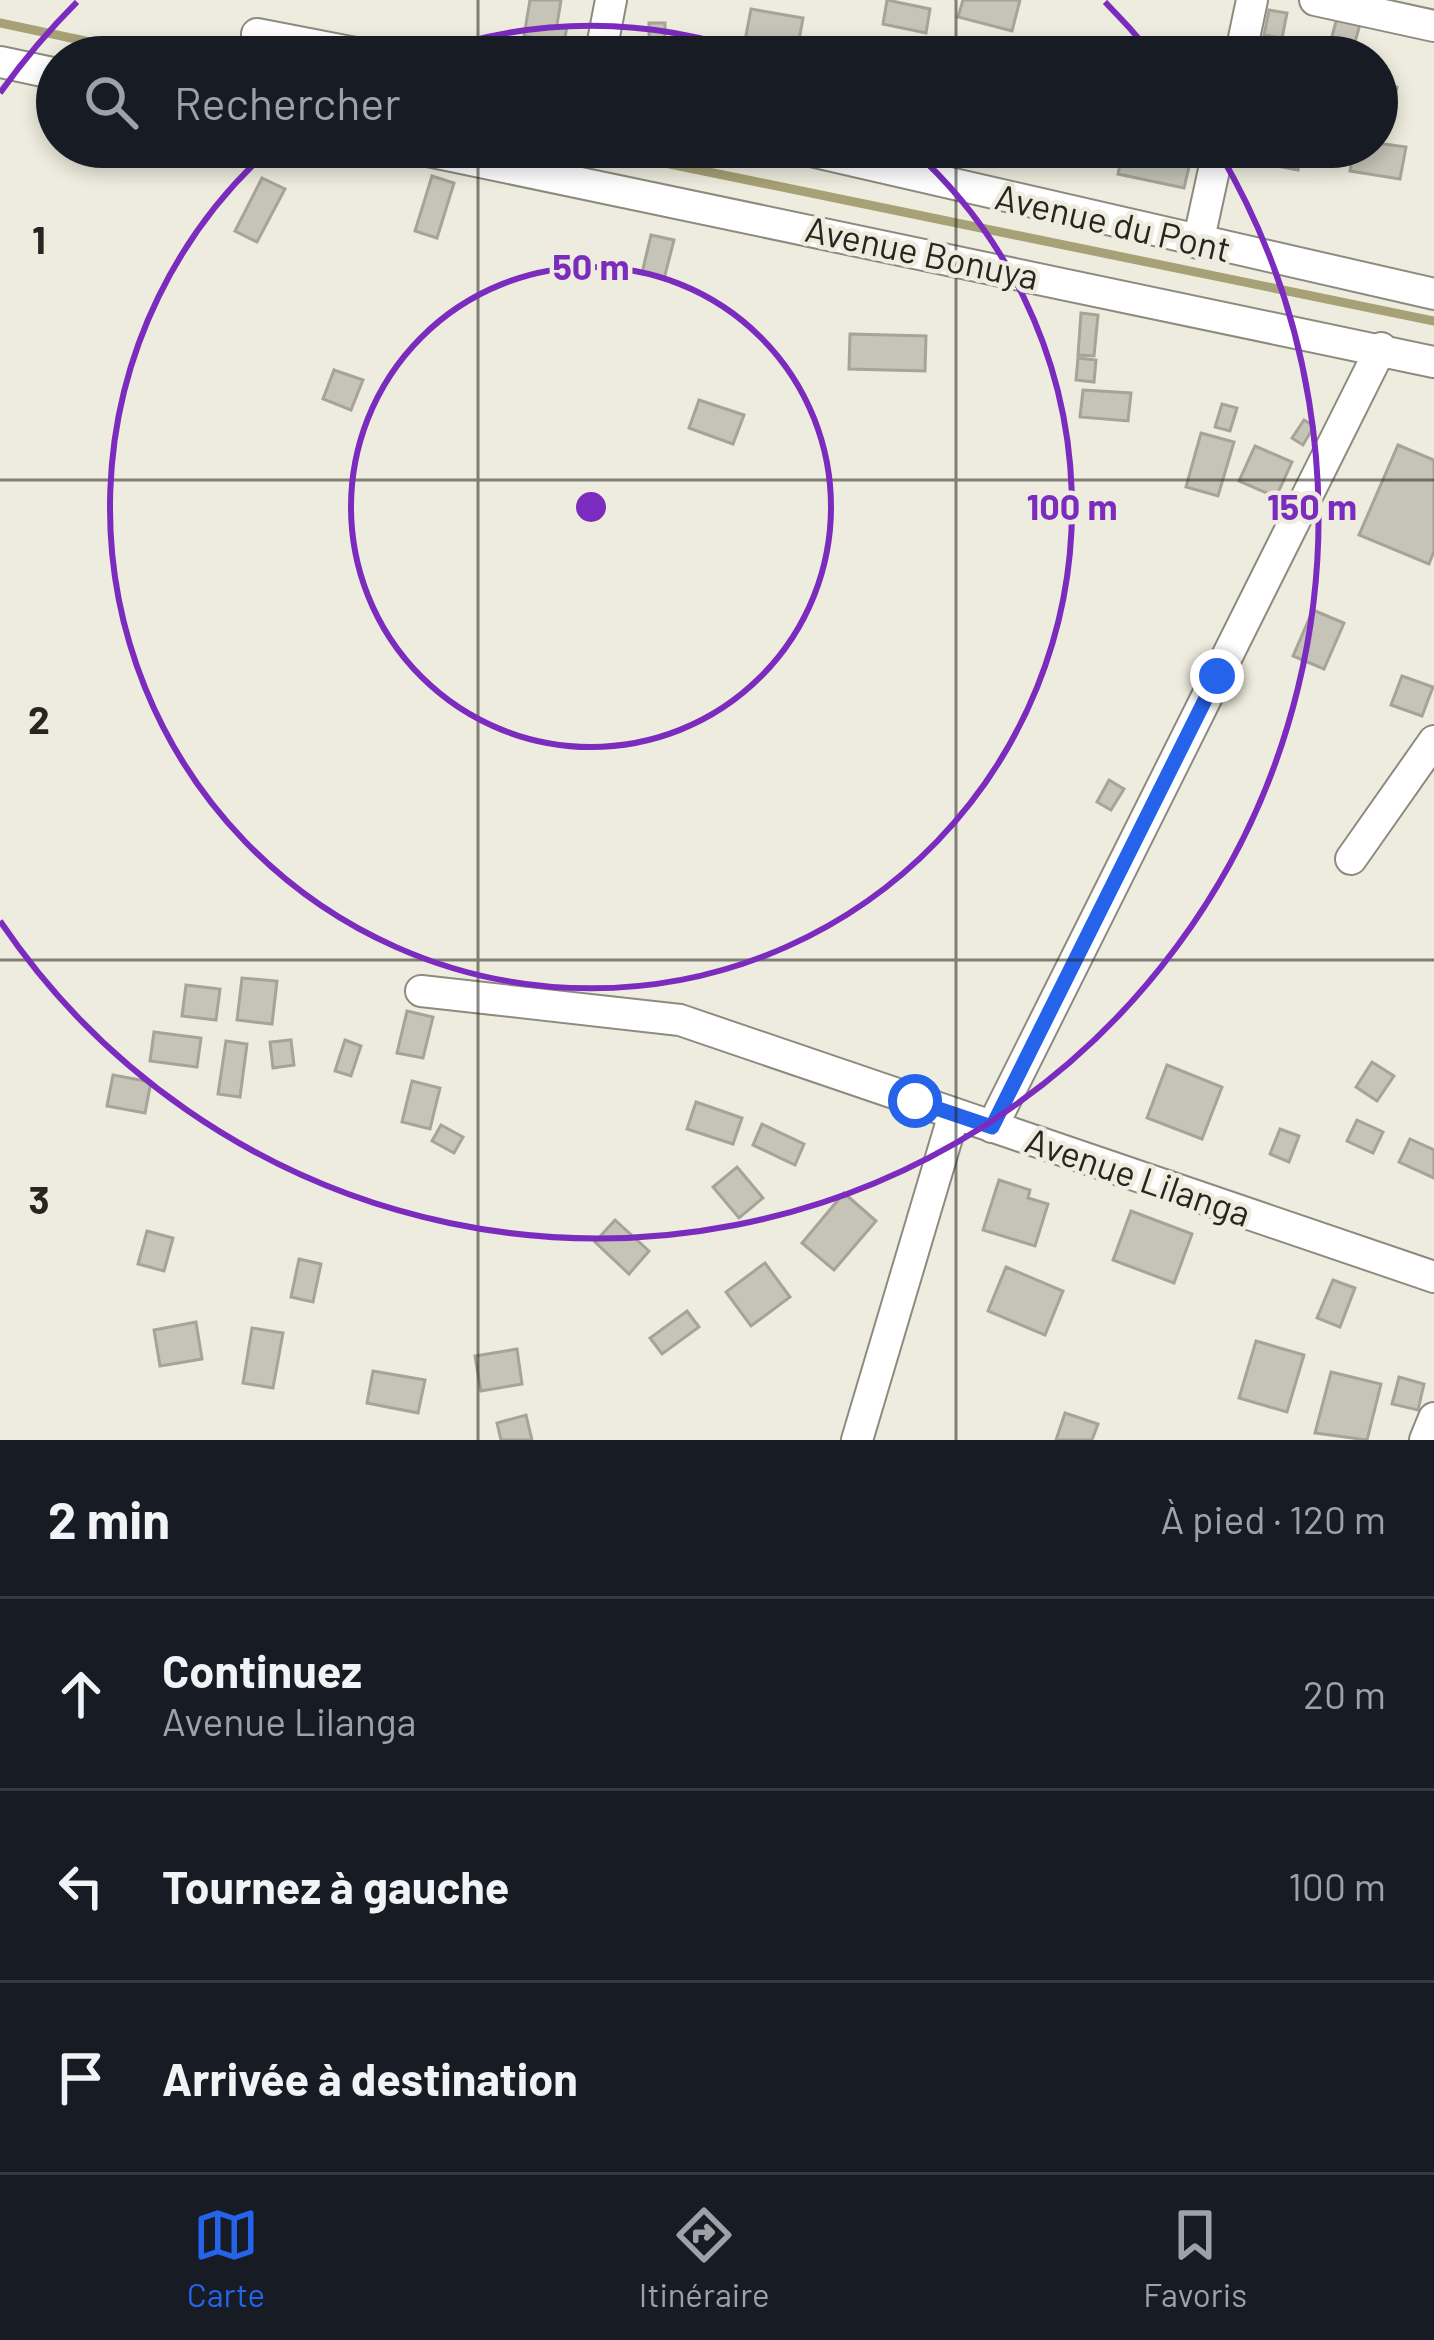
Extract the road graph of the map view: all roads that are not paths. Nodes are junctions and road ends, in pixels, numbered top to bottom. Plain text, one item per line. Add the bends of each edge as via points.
1 (611, 0) edge
2 (1252, 0) edge
3 (1315, 0) edge
4 (1434, 26) edge
5 (257, 34) dead end
6 (267, 36) edge
7 (604, 36) edge
8 (1244, 36) edge
9 (0, 62) edge
10 (36, 70) edge
11 (511, 168) edge
12 (883, 168) edge
13 (1214, 168) edge
14 (1198, 242) junction
15 (1434, 294) edge
16 (1381, 348) junction
17 (1434, 362) edge
18 (1434, 741) edge
19 (1352, 859) dead end
20 (421, 991) dead end
21 (954, 1114) junction
22 (992, 1127) junction
23 (1434, 1277) edge
24 (1434, 1418) edge
25 (857, 1440) edge
26 (1425, 1440) edge

1 - 7 street
2 - 8 street
3 - 4 street
5 - 6 street
9 - 10 street
11 - 16 street, Avenue Bonuya
12 - 14 street, Avenue du Pont
13 - 14 street
14 - 15 street, Avenue du Pont
16 - 17 street, Avenue Bonuya
16 - 22 street
18 - 19 street
20 - 21 street, Avenue Lilanga via 680,1020
21 - 22 street, Avenue Lilanga
21 - 25 street
22 - 23 street, Avenue Lilanga
24 - 26 street

